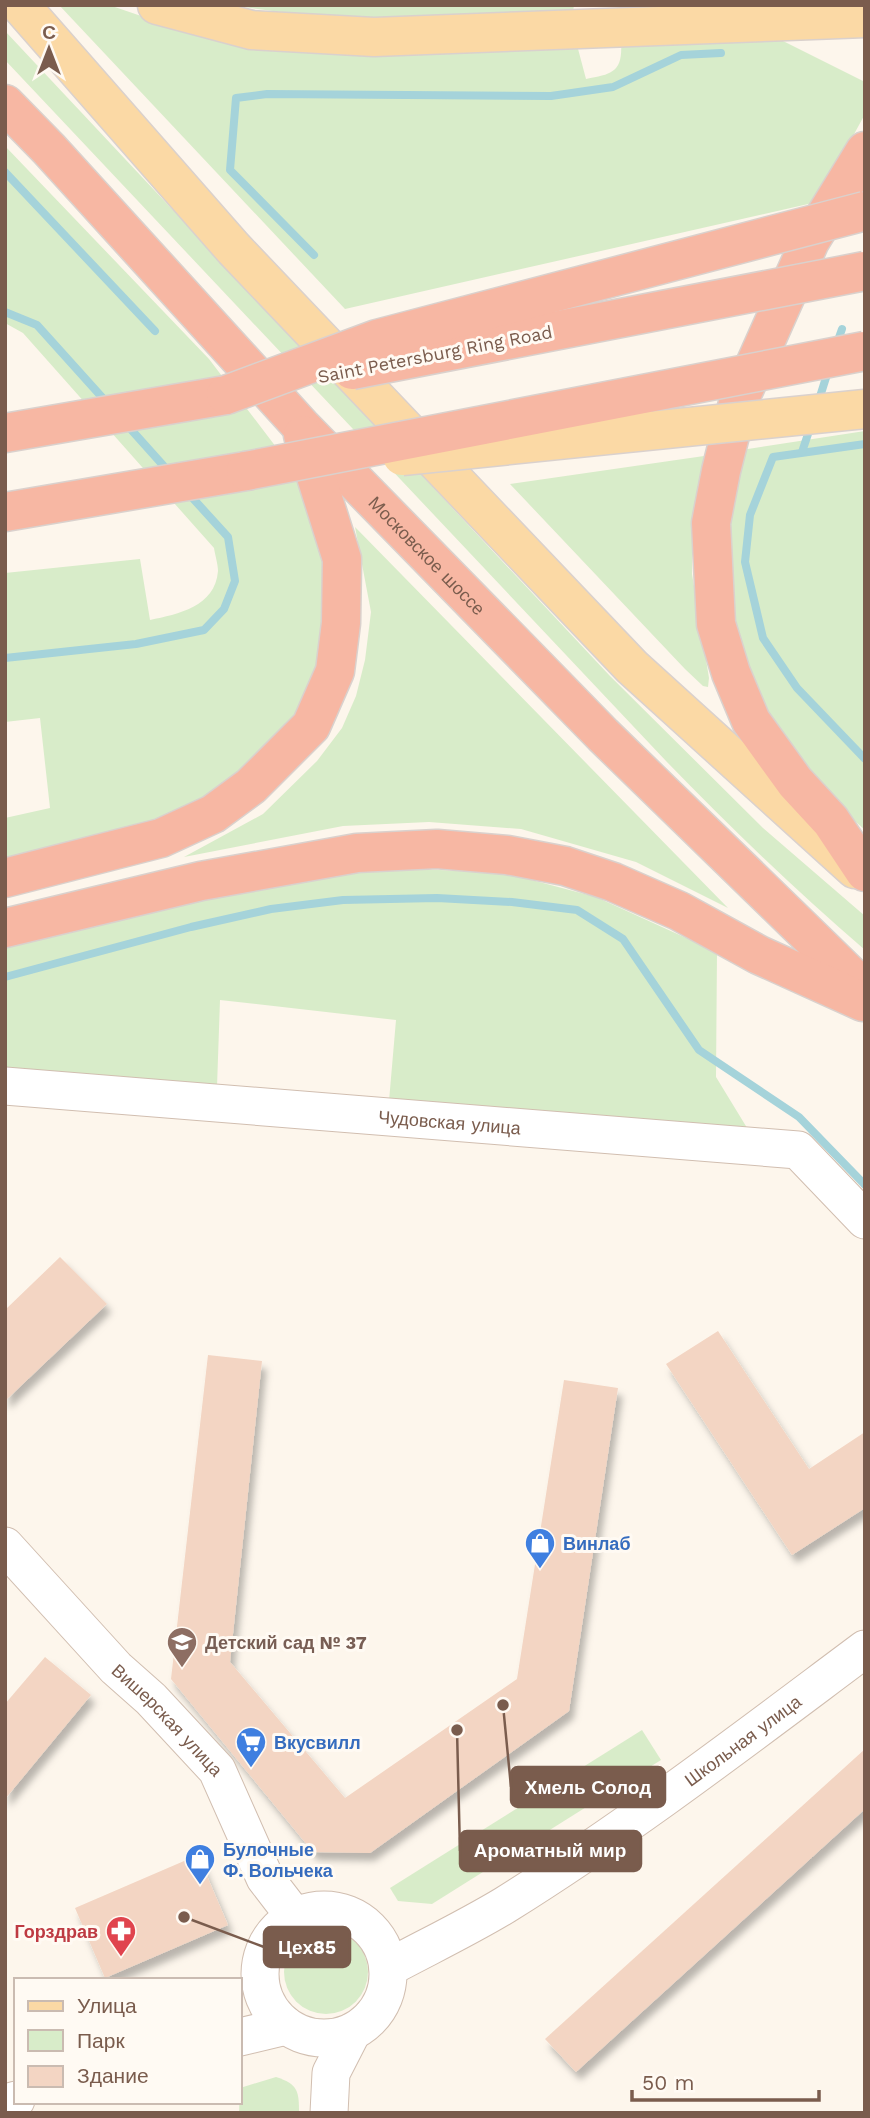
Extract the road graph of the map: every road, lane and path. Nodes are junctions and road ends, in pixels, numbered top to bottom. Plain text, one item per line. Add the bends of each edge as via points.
1 (20, 5) edge
2 (157, 5) edge
3 (865, 18) edge
4 (5, 104) edge
5 (865, 151) edge
6 (865, 211) edge
7 (865, 271) edge
8 (865, 351) edge
9 (226, 395) junction
10 (865, 409) edge
11 (301, 426) junction
12 (21, 431) edge
13 (246, 471) junction
14 (5, 513) edge
15 (865, 875) edge
16 (5, 878) edge
17 (5, 928) edge
18 (865, 990) edge
19 (865, 1003) edge
20 (5, 1086) edge
21 (865, 1220) edge
22 (5, 1546) edge
23 (865, 1649) edge
24 (295, 1917) junction
25 (477, 1921) junction
26 (373, 1933) junction
27 (388, 1968) junction
28 (261, 1986) junction
29 (242, 2019) edge
30 (298, 2031) junction
31 (352, 2032) junction
32 (242, 2036) edge
33 (331, 2073) junction
34 (329, 2113) edge

1 - 15 main road via 234,249 632,667
2 - 3 main road via 251,30 374,37
4 - 11 highway, Московское шоссе
5 - 15 highway via 810,241 738,403 711,523 716,624 751,722 831,821
6 - 9 highway, bridge via 377,339
7 - 9 highway, Saint Petersburg Ring Road, bridge
8 - 13 highway, bridge
9 - 12 highway, Saint Petersburg Ring Road
10 - 13 main road, bridge
11 - 16 highway via 341,559 335,671 311,726 251,786 213,814 161,838
11 - 18 highway, Московское шоссе via 603,735
13 - 14 highway
17 - 19 highway via 201,881 357,853 437,849 495,853 565,866 613,882
20 - 21 street, Чудовская улица via 798,1150
22 - 24 street, Вишерская улица via 217,1770 265,1878
23 - 25 street, Школьная улица via 599,1842
24 - 26 street via 323,1910 342,1912
24 - 28 street via 270,1939 260,1969
25 - 26 street, Школьная улица
25 - 27 street, Школьная улица
26 - 27 street
27 - 31 street via 382,2001
28 - 29 street
28 - 30 street via 274,2014
30 - 31 street via 332,2038
30 - 32 street
30 - 33 street
31 - 33 street
33 - 34 street

